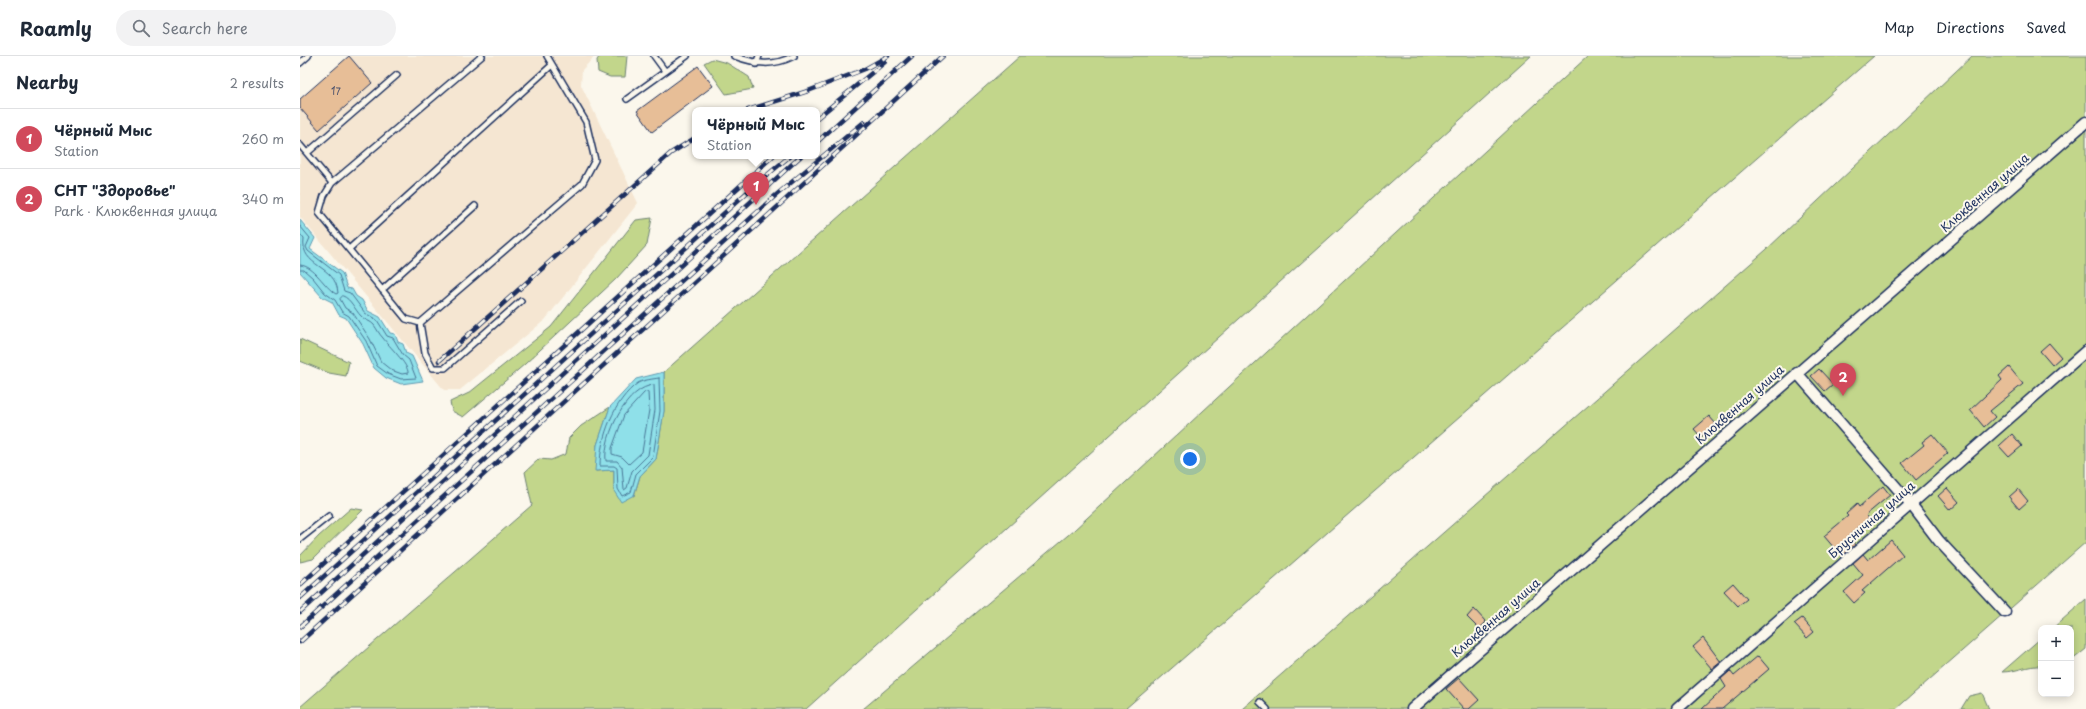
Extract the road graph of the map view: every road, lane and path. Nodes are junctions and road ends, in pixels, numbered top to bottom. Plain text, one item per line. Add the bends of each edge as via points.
1 (308, 56) edge
2 (482, 56) edge
3 (547, 56) edge
4 (654, 56) edge
5 (687, 56) edge
6 (734, 56) edge
7 (759, 56) edge
8 (794, 56) edge
9 (300, 63) edge
10 (756, 64) junction
11 (552, 65) junction
12 (664, 72) junction
13 (397, 75) dead end
14 (627, 99) dead end
15 (2086, 122) edge
16 (300, 145) edge
17 (307, 153) junction
18 (332, 183) junction
19 (475, 206) dead end
20 (349, 250) junction
21 (382, 290) junction
22 (521, 301) dead end
23 (420, 323) junction
24 (2086, 351) edge
25 (1797, 373) junction
26 (1910, 503) junction
27 (329, 516) dead end
28 (300, 539) edge
29 (2005, 612) dead end
30 (1260, 702) dead end
31 (1267, 709) edge
32 (1412, 709) edge
33 (1677, 709) edge

1 - 9 lane
2 - 18 lane
3 - 11 lane
4 - 12 lane
5 - 12 lane
6 - 10 lane
7 - 10 lane
8 - 10 lane via 781,62
11 - 20 lane
11 - 23 lane via 586,122 595,160 582,184
12 - 14 lane
13 - 17 lane
15 - 25 street, Клюквенная улица
16 - 17 lane
17 - 18 lane
18 - 20 lane via 318,213
19 - 21 lane
20 - 21 lane
21 - 23 lane via 406,319
22 - 23 lane via 445,368 433,368 425,353
24 - 26 street, Брусничная улица
25 - 26 street
25 - 32 street, Клюквенная улица
26 - 29 street via 1939,541
26 - 33 street, Брусничная улица
27 - 28 lane
30 - 31 lane

